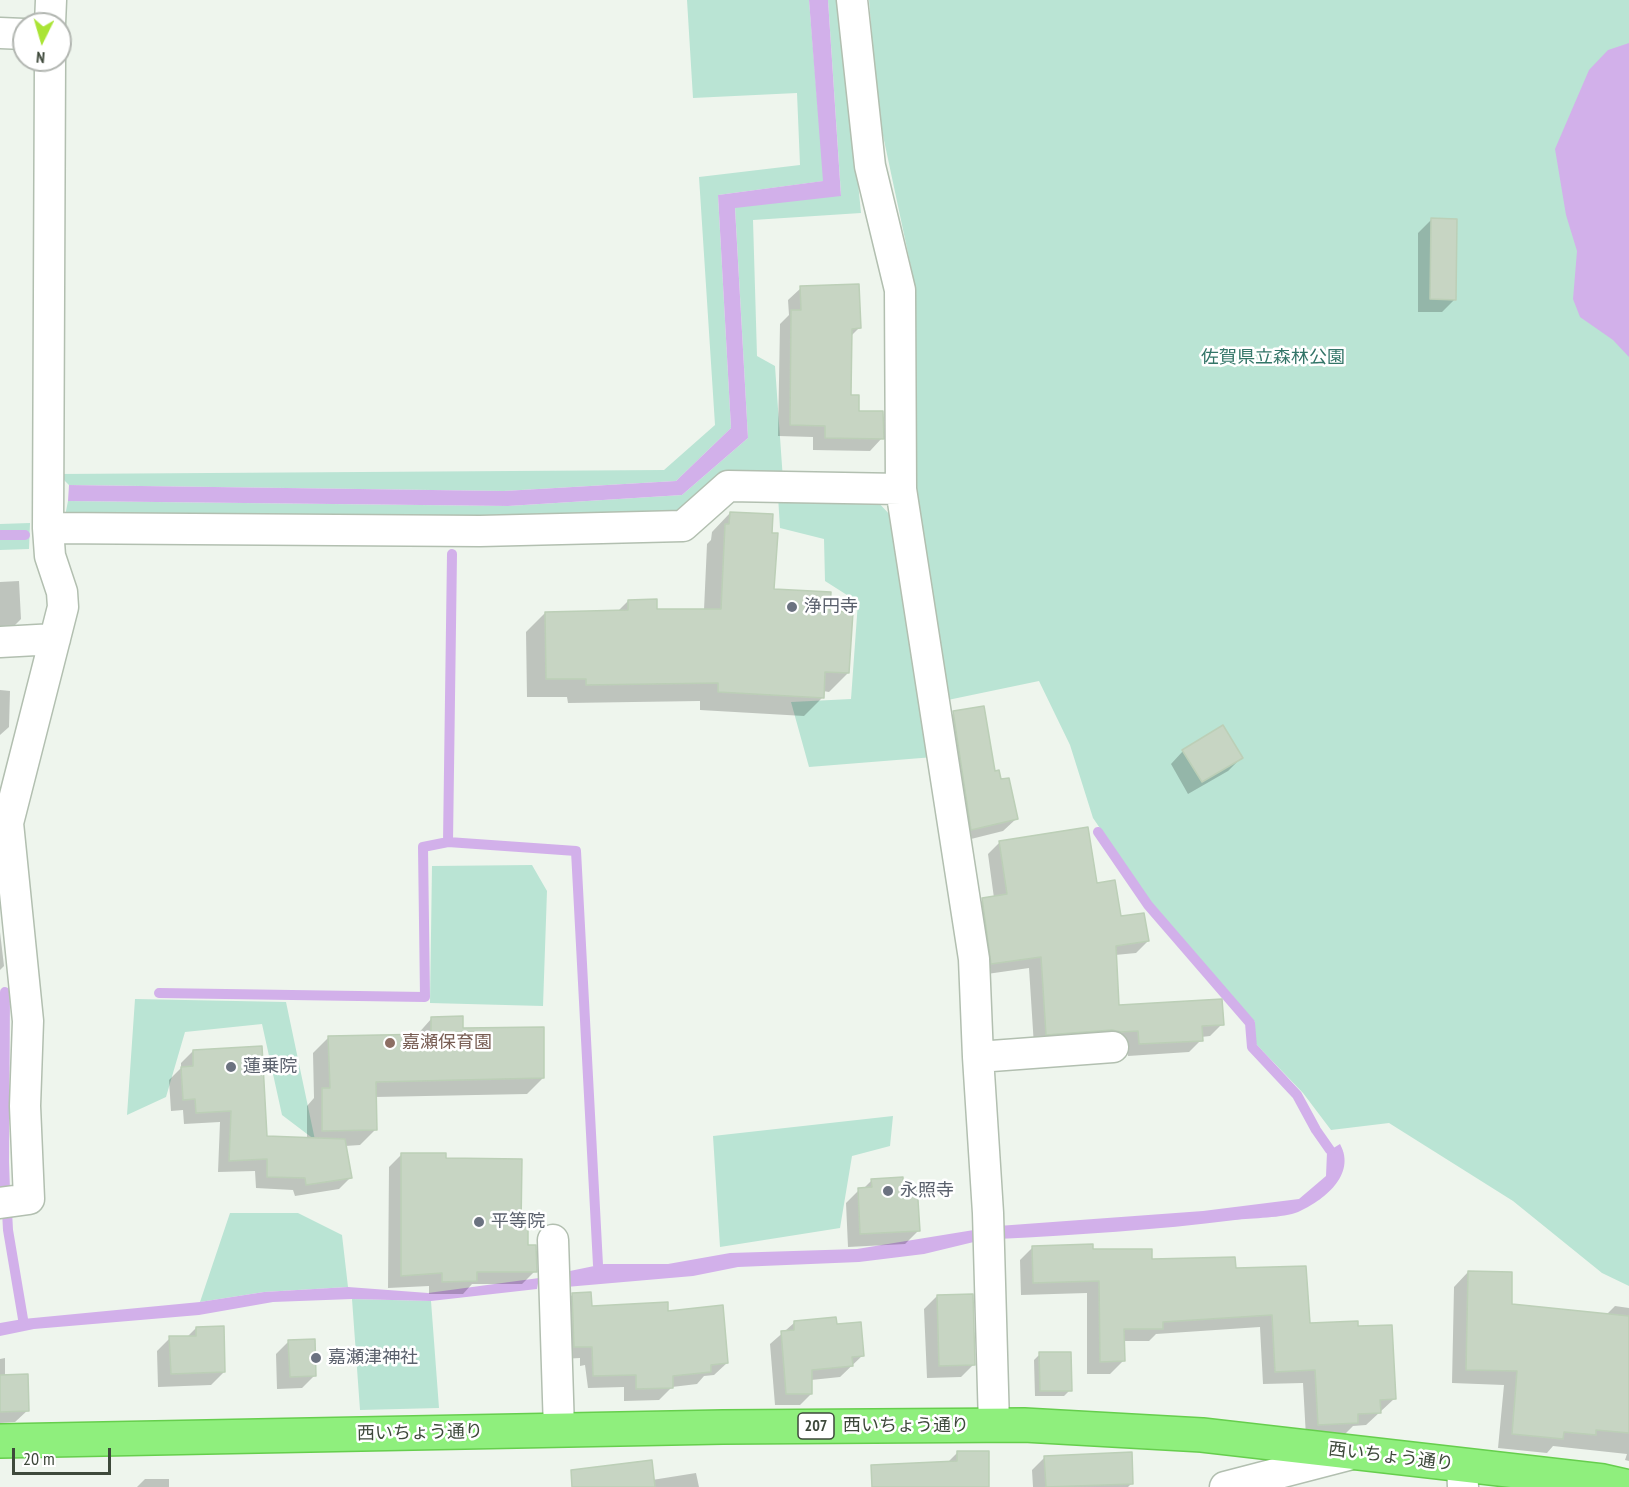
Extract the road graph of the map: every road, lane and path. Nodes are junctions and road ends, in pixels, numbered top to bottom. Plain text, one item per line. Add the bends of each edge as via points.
1 (852, 0) edge
2 (50, 72) edge
3 (902, 489) junction
4 (48, 528) junction
5 (55, 639) junction
6 (0, 642) edge
7 (1113, 1047) dead end
8 (978, 1057) junction
9 (0, 1203) edge
10 (553, 1240) dead end
11 (994, 1425) junction
12 (559, 1430) junction
13 (0, 1441) edge
14 (1358, 1453) junction
15 (1462, 1476) edge
16 (1225, 1487) edge
17 (1629, 1487) edge

1 - 3 street via 870,166 900,290
2 - 4 street
3 - 4 street via 728,486 683,526 480,531
3 - 8 street via 974,959
4 - 5 street via 50,556 63,607
5 - 6 street
5 - 9 street via 8,823 28,1021 25,1106 29,1199
7 - 8 street
8 - 11 street via 988,1213
10 - 12 street
11 - 12 highway, 西いちょう通り / 207
11 - 14 highway, 西いちょう通り / 207 via 1202,1435
12 - 13 highway, 西いちょう通り / 207
14 - 15 highway, 西いちょう通り / 207
14 - 16 street
15 - 17 highway, 西いちょう通り / 207 via 1603,1481

